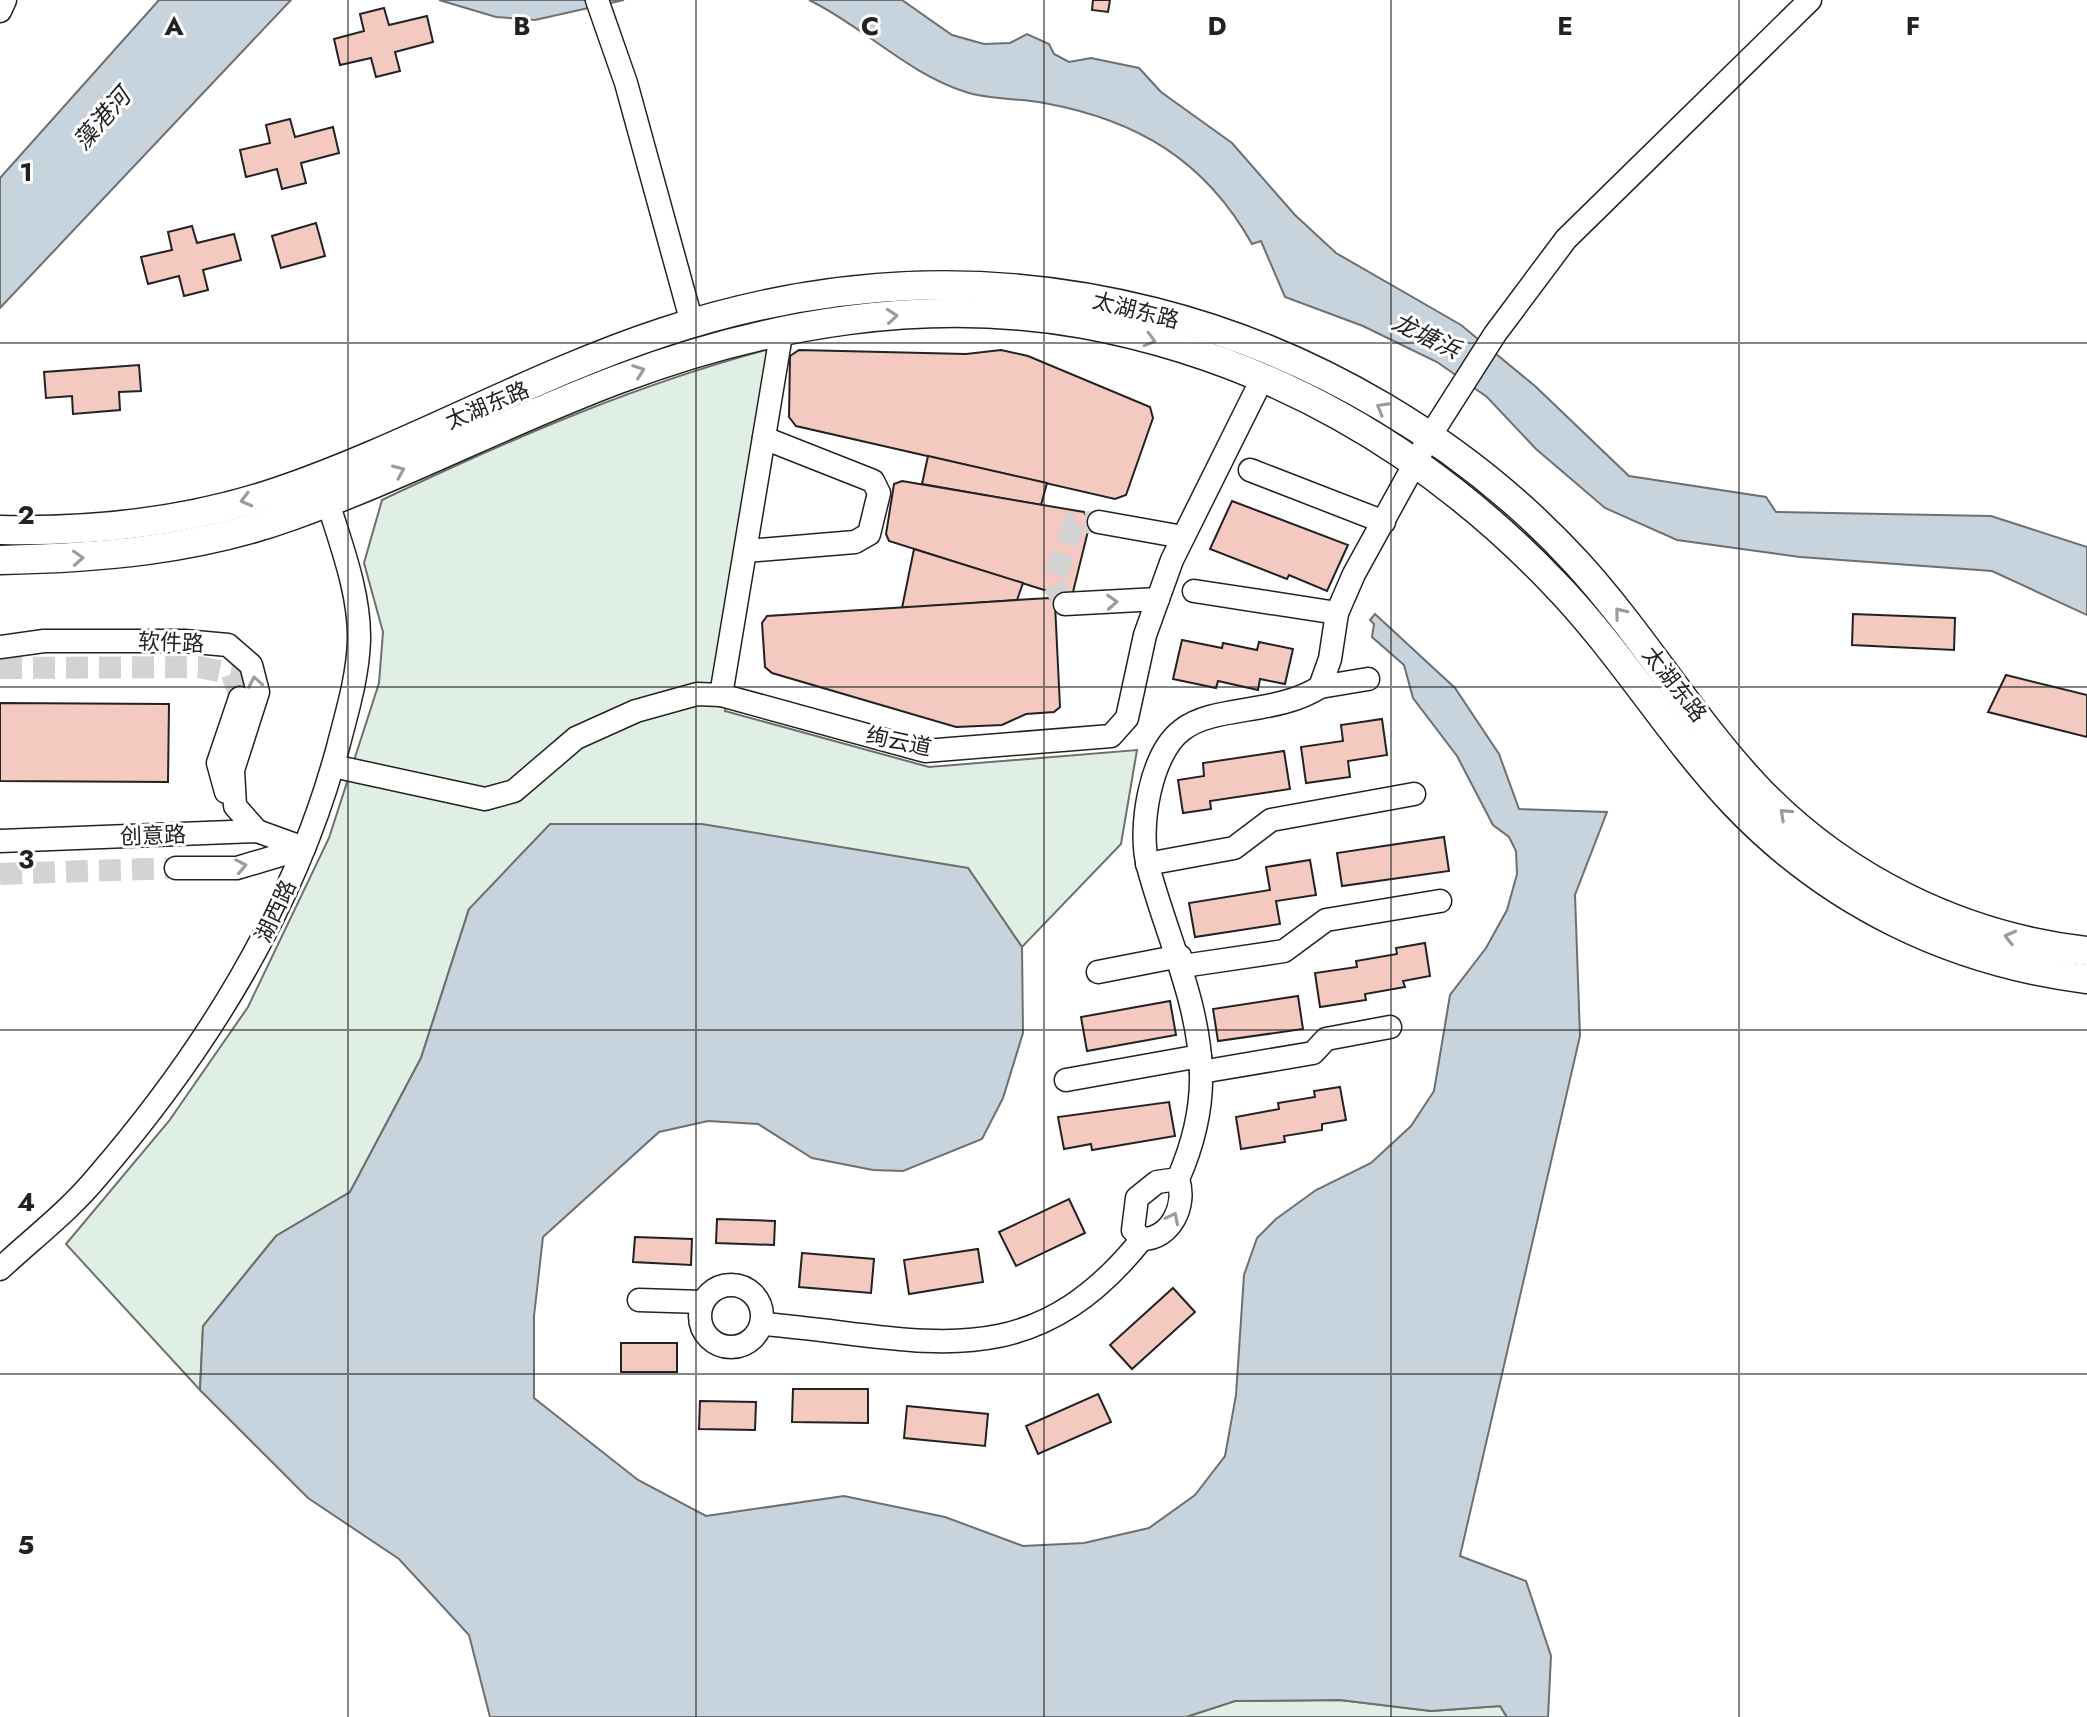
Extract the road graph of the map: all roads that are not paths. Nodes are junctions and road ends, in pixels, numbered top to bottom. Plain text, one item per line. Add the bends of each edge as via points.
1 (4, 0) edge
2 (1810, 0) edge
3 (599, 8) edge
4 (0, 11) edge
5 (692, 323) junction
6 (782, 329) junction
7 (1262, 379) junction
8 (1430, 436) junction
9 (764, 438) junction
10 (1418, 462) junction
11 (1250, 470) dead end
12 (324, 488) junction
13 (1099, 522) tunnel mouth
14 (1384, 522) junction
15 (0, 530) edge
16 (1183, 537) junction
17 (746, 551) junction
18 (0, 560) edge
19 (1194, 591) dead end
20 (1158, 599) junction
21 (1065, 604) dead end
22 (1337, 613) junction
23 (0, 647) edge
24 (1368, 679) dead end
25 (1320, 687) junction
26 (721, 695) junction
27 (240, 698) dead end
28 (333, 766) junction
29 (1414, 794) dead end
30 (235, 806) junction
31 (257, 831) junction
32 (0, 841) edge
33 (304, 848) junction
34 (1147, 864) junction
35 (176, 868) tunnel mouth
36 (1440, 901) dead end
37 (2087, 951) edge
38 (1181, 961) junction
39 (1098, 972) dead end
40 (2087, 979) edge
41 (1390, 1027) dead end
42 (1200, 1064) junction
43 (1066, 1080) dead end
44 (1178, 1179) junction
45 (1142, 1239) junction
46 (0, 1269) edge
47 (639, 1300) dead end
48 (702, 1302) junction
49 (762, 1324) junction

1 - 4 street
2 - 8 street via 1566,239 1495,334
3 - 5 street via 626,83
8 -> 5 main road, 太湖东路 via 1252,343 1159,313 1025,287 928,283 850,290
5 - 12 main road, 太湖东路 via 608,353
6 -> 7 main road, 太湖东路 via 929,313 1014,314 1150,339
6 - 9 street
12 -> 6 main road, 太湖东路 via 615,380
7 - 10 main road, 太湖东路 via 1331,411
7 - 16 street, 绚云道
8 - 10 street
37 -> 8 main road, 太湖东路 via 1958,922 1866,876 1812,838 1754,785 1575,560 1520,507
9 - 17 street
9 - 17 street via 873,481 879,493 869,534 855,542
10 - 14 street
10 - 40 main road, 太湖东路 via 1555,583 1735,803 1805,868 1854,901 1946,946 1993,963
11 - 14 street
12 -> 15 main road, 太湖东路 via 279,491 169,520 78,531
18 -> 12 main road, 太湖东路 via 83,559 170,549 288,518
12 - 28 street, 湖西路 via 352,586 359,639
13 - 16 street
14 - 22 street
16 - 20 street, 绚云道
17 - 26 street
19 - 22 street
21 -> 20 street
20 - 26 street, 绚云道 via 1127,718 1111,736 925,751
22 - 25 street
30 -> 23 street, 软件路 via 233,770 258,692 251,665 228,645 44,641
24 - 25 street
25 - 34 street via 1283,705 1199,720 1172,738 1150,784
26 - 28 street, 绚云道 via 697,694 636,711 576,738 514,791 485,799
27 - 30 street via 218,763
28 - 33 street, 湖西路
29 - 34 street via 1271,820 1234,848
30 - 31 street
31 - 32 street, 创意路
31 - 33 street, 创意路
35 -> 33 street via 237,868
33 - 46 street, 湖西路 via 263,940 187,1065 95,1180
34 - 38 street
36 - 38 street via 1326,920 1284,951
38 - 39 street
38 - 42 street
41 - 42 street via 1326,1039 1313,1053
42 - 43 street
42 - 44 street via 1197,1123
45 -> 44 street via 1155,1239 1168,1229 1182,1191
44 - 45 street via 1157,1182 1137,1198 1133,1230
45 - 49 street via 1121,1265 1068,1308 976,1342 937,1344
47 - 48 street
48 - 49 street via 719,1286 742,1286 760,1301
48 - 49 street via 701,1326 719,1345 745,1344

